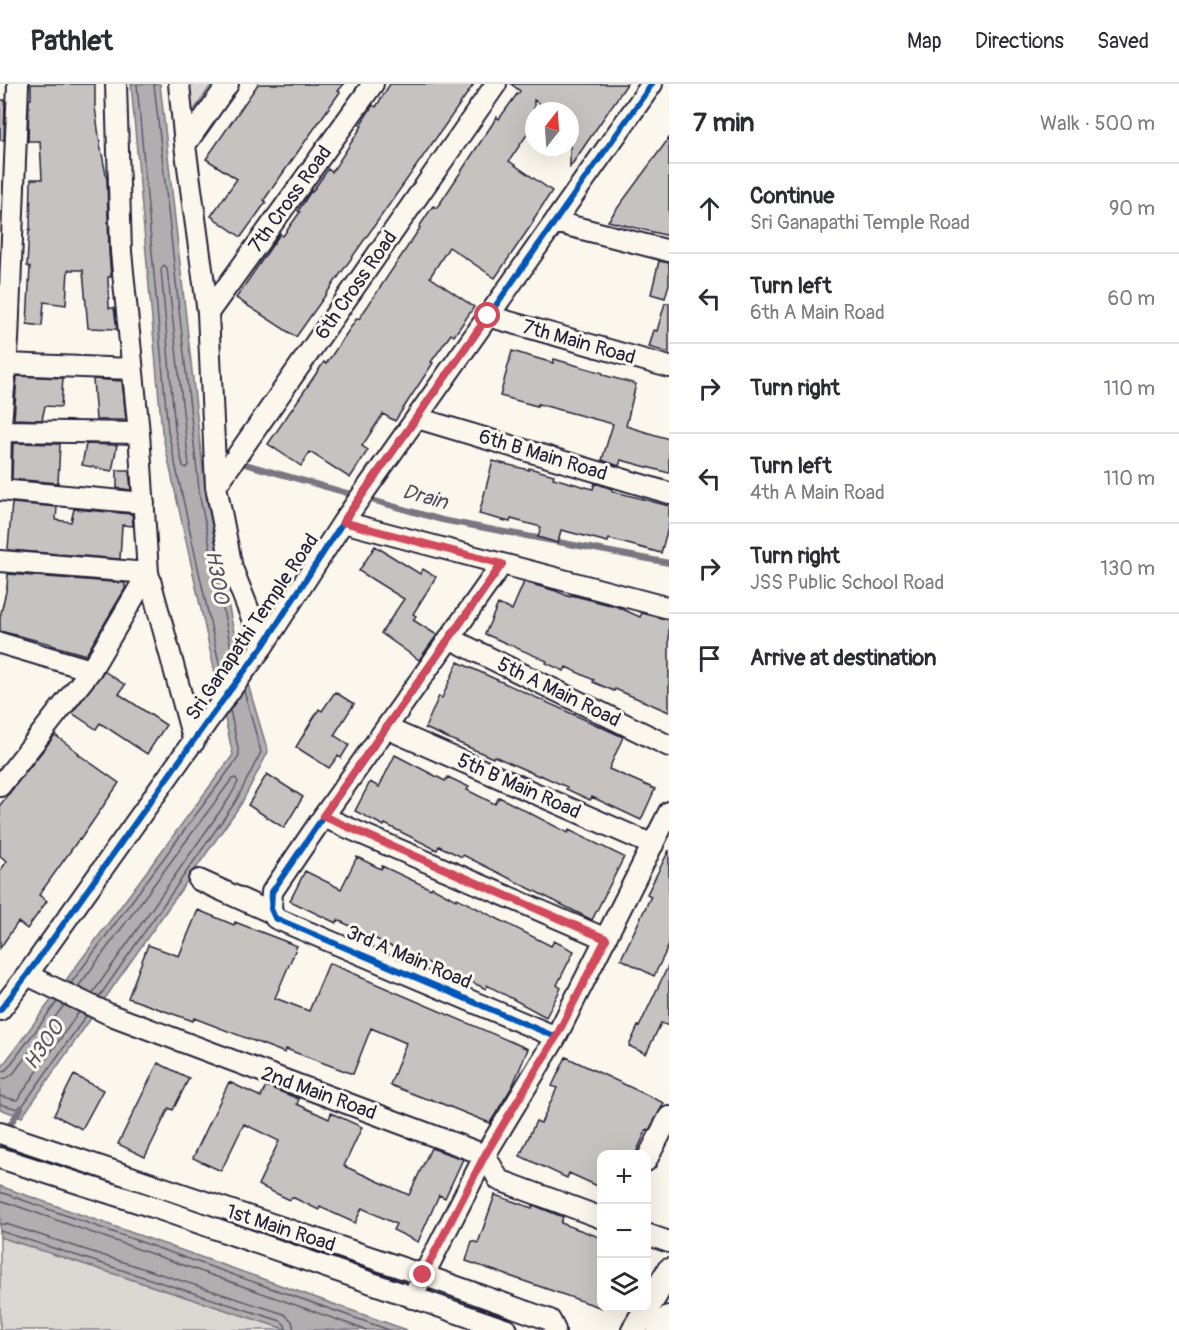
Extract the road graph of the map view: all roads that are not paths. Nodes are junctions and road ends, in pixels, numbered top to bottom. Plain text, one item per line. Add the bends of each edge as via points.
1 (116, 84) edge
2 (179, 84) edge
3 (228, 84) edge
4 (373, 84) edge
5 (496, 84) edge
6 (652, 84) edge
7 (12, 89) edge
8 (185, 145) junction
9 (8, 175) edge
10 (555, 222) junction
11 (669, 251) edge
12 (5, 254) edge
13 (208, 313) junction
14 (488, 316) junction
15 (4, 340) edge
16 (7, 364) junction
17 (669, 367) edge
18 (132, 369) junction
19 (417, 418) junction
20 (1, 427) edge
21 (139, 433) junction
22 (216, 486) junction
23 (0, 490) edge
24 (669, 493) edge
25 (144, 503) junction
26 (343, 522) junction
27 (0, 561) edge
28 (502, 564) junction
29 (148, 573) junction
30 (669, 608) edge
31 (449, 638) junction
32 (0, 643) edge
33 (259, 652) junction
34 (91, 670) junction
35 (386, 728) junction
36 (194, 742) junction
37 (669, 746) edge
38 (0, 786) edge
39 (669, 812) edge
40 (323, 816) junction
41 (652, 845) junction
42 (199, 880) dead end
43 (272, 913) junction
44 (606, 939) junction
45 (27, 975) junction
46 (0, 1010) edge
47 (556, 1037) junction
48 (669, 1117) edge
49 (0, 1133) edge
50 (651, 1151) edge
51 (485, 1155) junction
52 (0, 1158) edge
53 (597, 1216) edge
54 (651, 1236) edge
55 (669, 1242) edge
56 (669, 1271) edge
57 (423, 1275) junction
58 (412, 1298) junction
59 (669, 1318) edge
60 (507, 1330) edge
61 (555, 1330) edge
62 (634, 1330) edge
63 (660, 1330) edge

1 - 18 street via 121,252
2 - 8 street
3 - 8 street
4 - 13 street, 7th Cross Road
5 - 22 street, 6th Cross Road
6 - 10 street, Sri Ganapathi Temple Road
7 - 9 street
8 - 13 street
9 - 12 street
10 - 11 street
10 - 14 street, Sri Ganapathi Temple Road
12 - 15 street
13 - 22 street
14 - 17 street, 7th Main Road
14 - 19 street, Sri Ganapathi Temple Road
15 - 16 street
16 - 18 street
16 - 20 street
18 - 21 street
19 - 24 street, 6th B Main Road
19 - 26 street, Sri Ganapathi Temple Road
20 - 21 street
20 - 23 street
21 - 25 street
22 - 33 street via 232,568
23 - 25 street
25 - 29 street
26 - 28 street
26 - 33 street, Sri Ganapathi Temple Road
27 - 29 street
28 - 30 street
28 - 31 street
29 - 34 street
29 - 36 street
31 - 35 street
31 - 37 street, 5th A Main Road
32 - 34 street
33 - 36 street, Sri Ganapathi Temple Road
34 - 38 street
35 - 40 street
35 - 41 street, 5th B Main Road
36 - 45 street, Sri Ganapathi Temple Road
39 - 41 street
40 - 43 street via 272,892
40 - 44 street
41 - 44 street
42 - 43 street, 3rd A Main Road
43 - 47 street, 3rd A Main Road via 275,918
44 - 47 street
45 - 46 street, Sri Ganapathi Temple Road
45 - 51 street, 2nd Main Road via 111,1015
47 - 51 street
48 - 50 street
49 - 57 street, 1st Main Road
51 - 53 street via 499,1180
51 - 57 street
52 - 58 street
54 - 55 street
56 - 62 main road
57 - 58 street
57 - 61 street, 1st Main Road via 550,1320
58 - 60 street
59 - 63 main road

